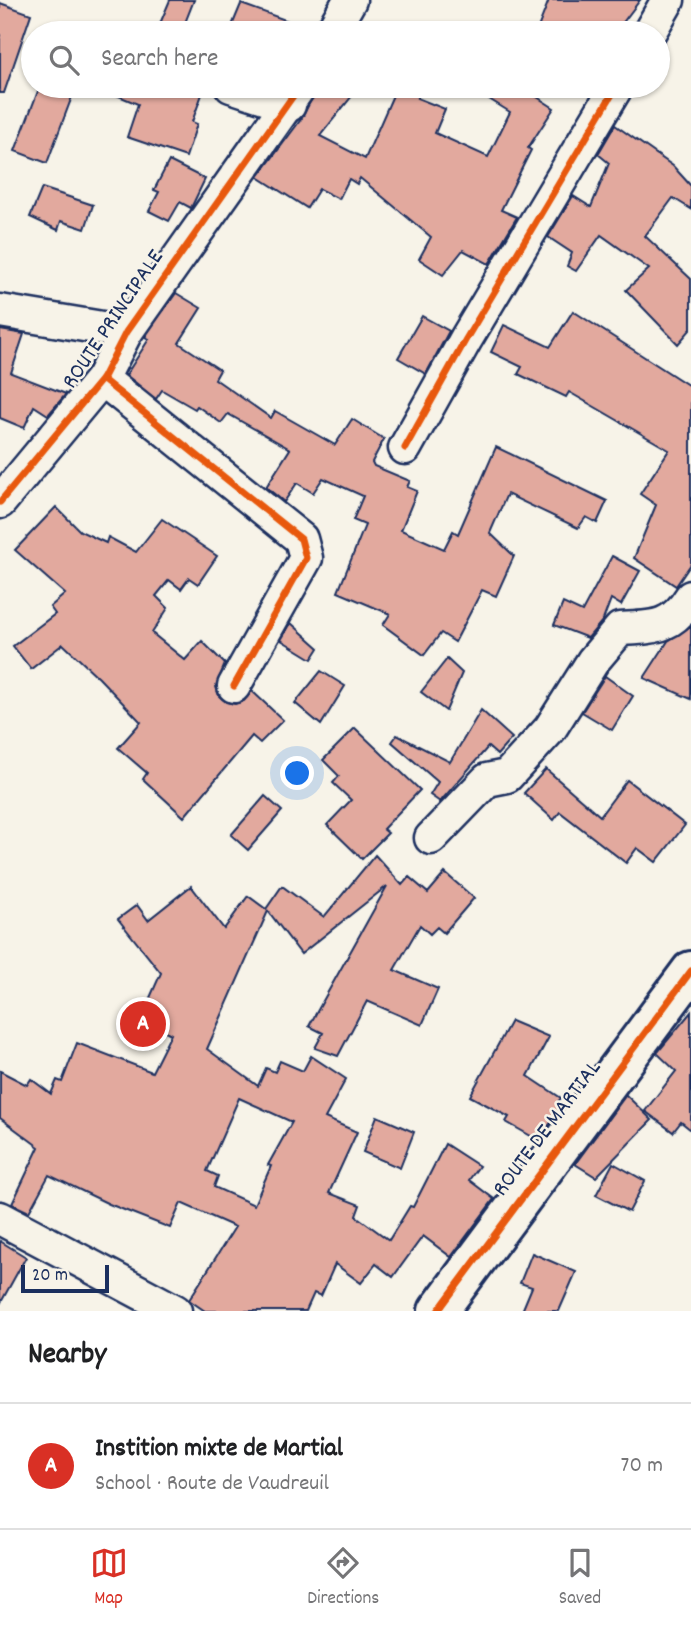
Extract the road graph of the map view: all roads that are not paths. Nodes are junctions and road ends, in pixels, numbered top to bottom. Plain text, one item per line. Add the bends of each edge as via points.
1 (350, 0) edge
2 (668, 0) edge
3 (338, 21) edge
4 (656, 21) edge
5 (293, 98) edge
6 (610, 98) edge
7 (0, 311) edge
8 (126, 332) junction
9 (102, 379) junction
10 (405, 448) dead end
11 (0, 502) edge
12 (691, 597) edge
13 (234, 686) dead end
14 (431, 838) dead end
15 (691, 971) edge
16 (0, 1218) edge
17 (175, 1311) edge
18 (438, 1311) edge

1 - 3 street
2 - 4 street
5 - 8 street, ROUTE PRINCIPALE
6 - 10 street
7 - 8 street
8 - 9 street, ROUTE PRINCIPALE
9 - 11 street, ROUTE PRINCIPALE
9 - 13 street via 301,539 306,558
12 - 14 street via 664,625 620,629 541,739 507,776 487,780
15 - 18 street, ROUTE DE MARTIAL
16 - 17 street

